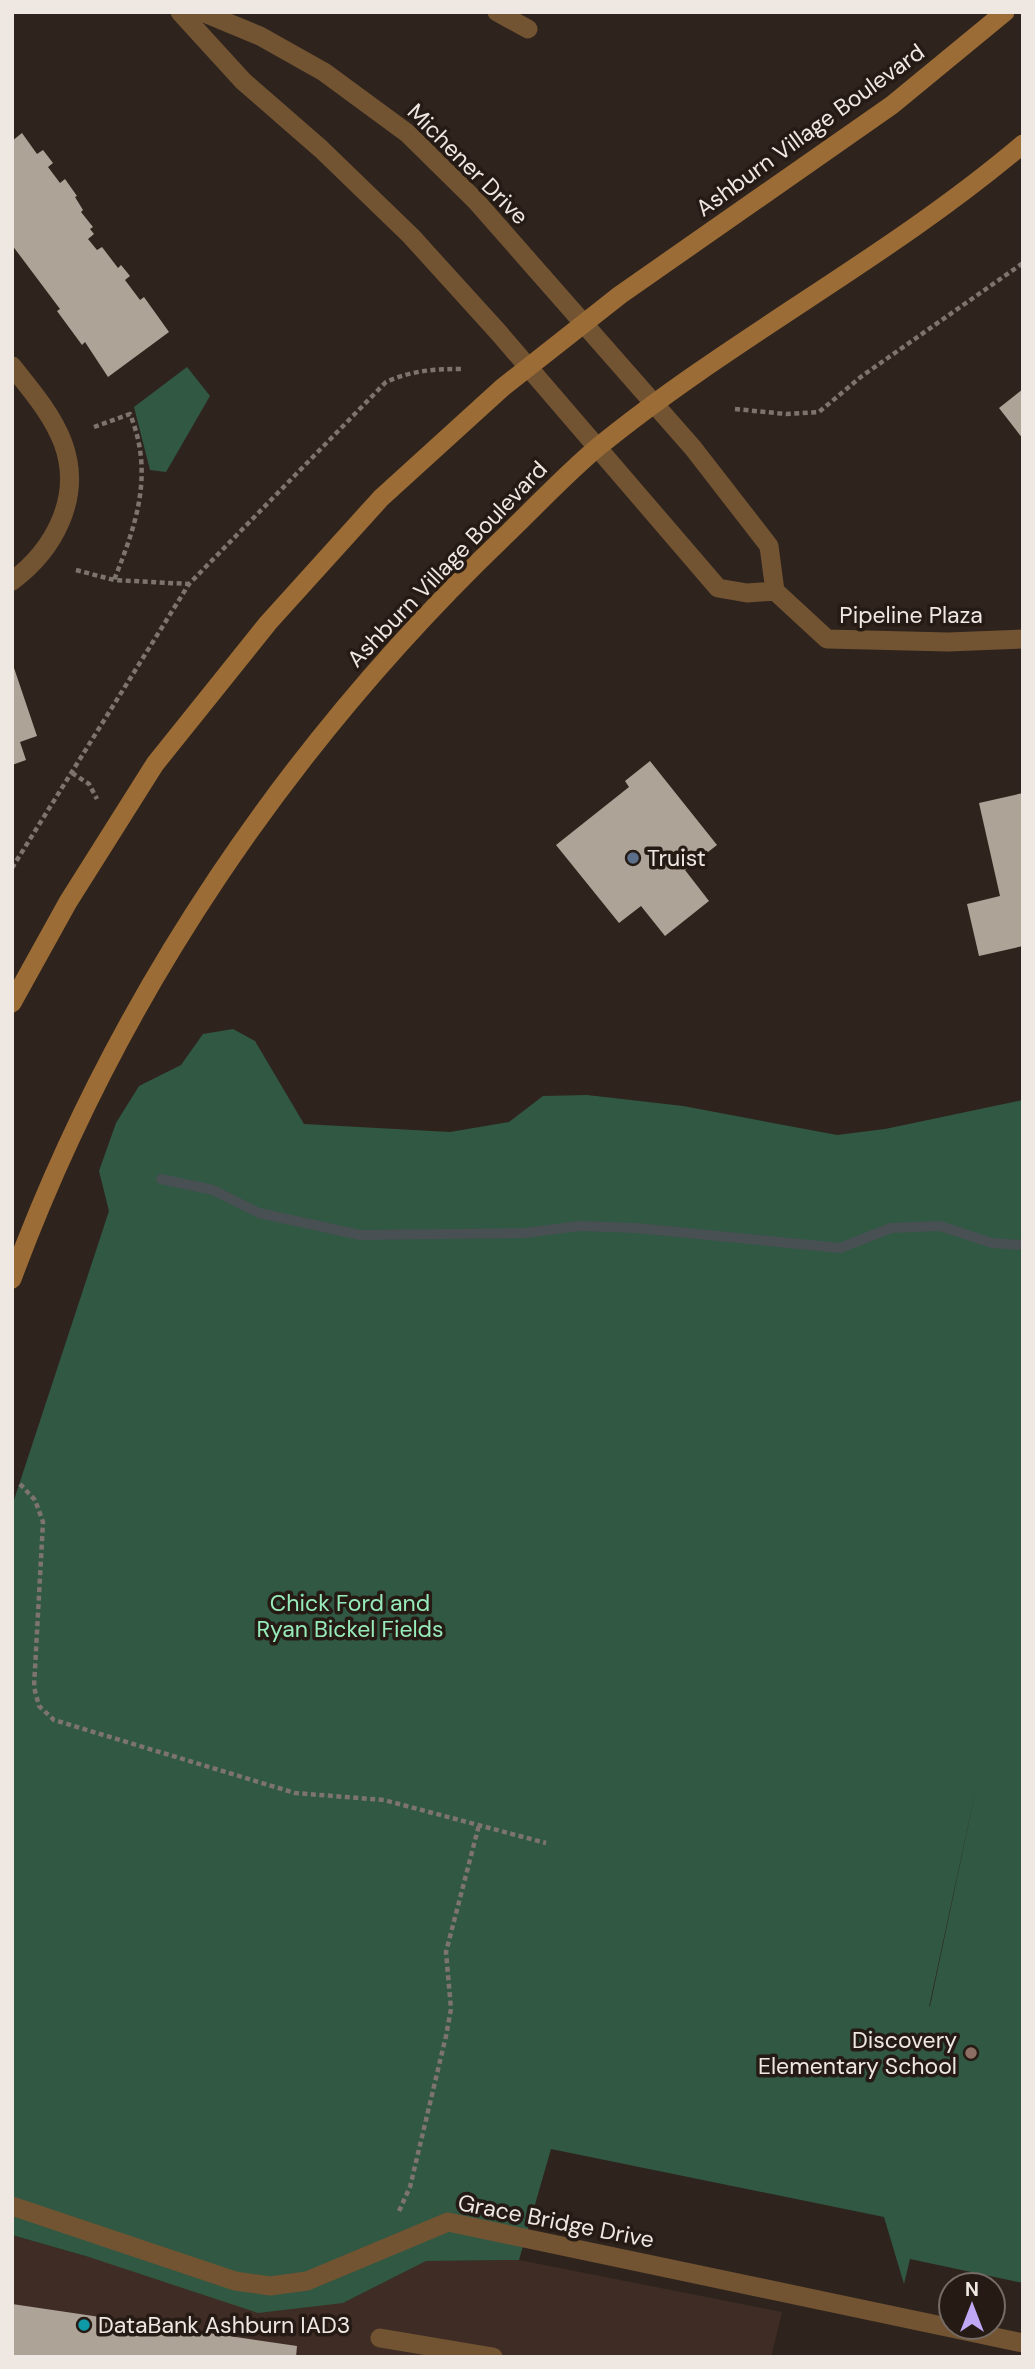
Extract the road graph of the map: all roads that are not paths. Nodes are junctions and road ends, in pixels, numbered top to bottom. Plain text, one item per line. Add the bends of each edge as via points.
1 (180, 12) edge
2 (202, 12) edge
3 (497, 12) edge
4 (1005, 12) edge
5 (528, 29) dead end
6 (1023, 144) edge
7 (584, 324) junction
8 (12, 366) edge
9 (530, 368) junction
10 (657, 405) junction
11 (598, 448) junction
12 (12, 581) edge
13 (775, 591) junction
14 (1023, 639) edge
15 (12, 1003) edge
16 (12, 1279) edge
17 (12, 2206) edge
18 (380, 2337) dead end
19 (1023, 2343) edge
20 (493, 2357) edge

1 - 9 street via 243,81 411,236
2 - 7 street, Michener Drive via 260,36 324,72 407,133 476,201
3 - 5 street
4 - 7 main road, Ashburn Village Boulevard via 892,105
6 - 10 main road, Ashburn Village Boulevard via 914,227
7 - 9 main road, Ashburn Village Boulevard
7 - 10 street, Michener Drive
8 - 12 street via 49,415 64,445 69,477 66,510 53,540 35,564
9 - 11 street
9 - 15 main road, Ashburn Village Boulevard via 381,498 268,623 155,764 68,902
10 - 11 main road, Ashburn Village Boulevard
10 - 13 street via 769,546
11 - 13 street via 718,588
11 - 16 main road, Ashburn Village Boulevard via 422,618 322,732 243,839 120,1038
13 - 14 street, Pipeline Plaza via 827,639
17 - 19 street, Grace Bridge Drive via 235,2281 270,2286 307,2281 448,2222
18 - 20 street

